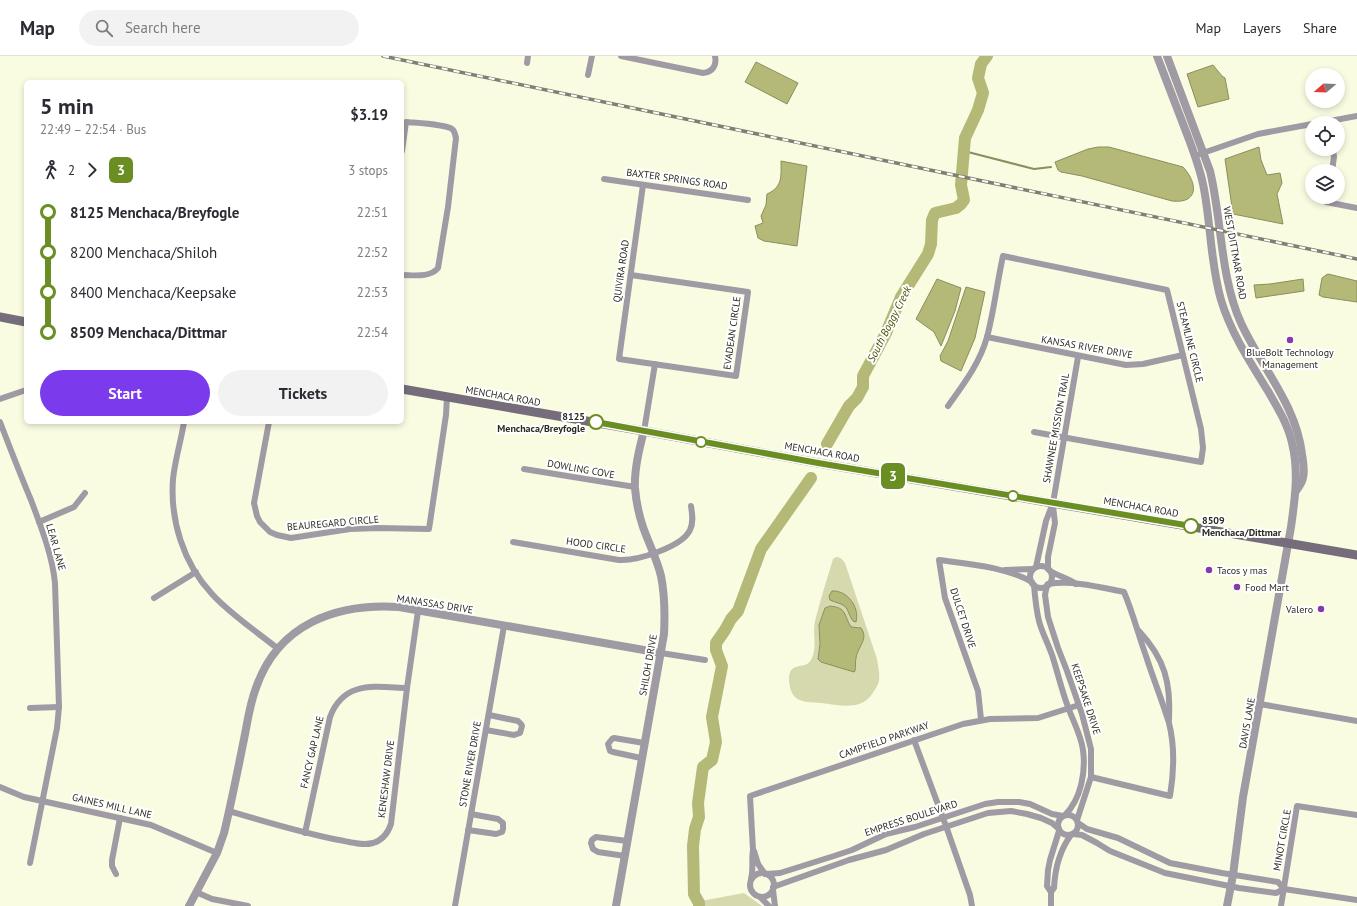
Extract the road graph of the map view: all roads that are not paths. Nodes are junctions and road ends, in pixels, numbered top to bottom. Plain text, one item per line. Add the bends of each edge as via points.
1 (528, 56) edge
2 (592, 56) edge
3 (621, 56) edge
4 (715, 56) edge
5 (1157, 56) edge
6 (1168, 56) edge
7 (527, 63) dead end
8 (588, 75) dead end
9 (1357, 116) edge
10 (1345, 118) edge
11 (404, 122) edge
12 (1305, 125) edge
13 (1204, 152) junction
14 (1195, 156) junction
15 (604, 179) dead end
16 (643, 184) junction
17 (748, 200) dead end
18 (1336, 204) edge
19 (1357, 208) edge
20 (404, 275) edge
21 (631, 275) junction
22 (0, 317) edge
23 (24, 322) edge
24 (1233, 330) junction
25 (987, 338) junction
26 (1183, 355) junction
27 (1078, 357) junction
28 (619, 359) joint
29 (655, 364) junction
30 (1266, 367) junction
31 (404, 389) edge
32 (24, 391) edge
33 (447, 397) junction
34 (0, 399) edge
35 (948, 406) dead end
36 (0, 422) edge
37 (184, 424) edge
38 (269, 424) edge
39 (644, 430) junction
40 (1034, 432) dead end
41 (1064, 438) junction
42 (524, 469) dead end
43 (635, 487) junction
44 (1296, 492) junction
45 (85, 493) dead end
46 (1053, 503) junction
47 (691, 506) dead end
48 (39, 522) junction
49 (513, 542) dead end
50 (1288, 543) junction
51 (653, 553) junction
52 (1357, 555) edge
53 (1035, 568) junction
54 (1003, 570) junction
55 (1049, 570) junction
56 (196, 572) junction
57 (1033, 583) junction
58 (1076, 584) junction
59 (1048, 585) junction
60 (154, 598) dead end
61 (418, 610) junction
62 (504, 626) junction
63 (1138, 630) junction
64 (278, 648) junction
65 (661, 653) junction
66 (705, 660) dead end
67 (407, 688) junction
68 (1260, 704) junction
69 (1079, 705) junction
70 (59, 707) junction
71 (30, 708) dead end
72 (1068, 709) junction
73 (489, 716) junction
74 (981, 720) junction
75 (1357, 721) edge
76 (1169, 724) junction
77 (486, 730) junction
78 (914, 740) junction
79 (644, 743) junction
80 (641, 758) junction
81 (1091, 777) junction
82 (0, 787) edge
83 (43, 801) junction
84 (230, 811) junction
85 (471, 814) junction
86 (1357, 815) edge
87 (1064, 816) junction
88 (120, 818) junction
89 (943, 818) junction
90 (1077, 821) junction
91 (946, 826) junction
92 (468, 830) junction
93 (1059, 830) junction
94 (305, 833) junction
95 (1072, 835) junction
96 (627, 841) junction
97 (753, 850) junction
98 (217, 853) junction
99 (625, 856) junction
100 (30, 862) dead end
101 (116, 874) dead end
102 (765, 874) junction
103 (1233, 875) junction
104 (752, 879) junction
105 (1231, 886) junction
106 (773, 888) junction
107 (1284, 889) junction
108 (196, 892) junction
109 (1051, 892) junction
110 (760, 897) junction
111 (1357, 900) edge
112 (189, 906) edge
113 (248, 906) edge
114 (455, 906) edge
115 (616, 906) edge
116 (769, 906) edge
117 (774, 906) edge
118 (972, 906) edge
119 (1050, 906) edge
120 (1227, 906) edge
121 (1281, 906) edge

1 - 7 street
2 - 8 street
3 - 4 street via 703,73 713,70
5 - 14 street, WEST DITTMAR ROAD
6 - 13 street, WEST DITTMAR ROAD
9 - 10 street
11 - 20 street via 440,125 452,129 456,138 438,268 423,275
12 - 13 street via 1258,134
13 - 14 street
13 - 30 street, WEST DITTMAR ROAD via 1214,190 1229,288 1241,323
14 - 24 street, WEST DITTMAR ROAD via 1203,185 1217,283
15 - 16 street, BAXTER SPRINGS ROAD
16 - 17 street, BAXTER SPRINGS ROAD
16 - 21 street, QUIVIRA ROAD
18 - 19 street
21 - 28 street, QUIVIRA ROAD
21 - 29 street, EVADEAN CIRCLE via 748,292 736,376
22 - 23 main road
24 - 30 street via 1240,328 1256,357
24 - 44 street, WEST DITTMAR ROAD via 1287,428 1294,451
25 - 26 street, STEAMLINE CIRCLE via 1003,256 1167,290
25 - 27 street, KANSAS RIVER DRIVE
25 - 35 street, STEAMLINE CIRCLE via 974,368
26 - 27 street, KANSAS RIVER DRIVE via 1134,365
26 - 41 street, STEAMLINE CIRCLE via 1201,429 1201,462
27 - 41 street, SHAWNEE MISSION TRAIL
28 - 29 street, EVADEAN CIRCLE
29 - 39 street
30 - 44 street, WEST DITTMAR ROAD via 1297,428 1304,477
31 - 33 main road, MENCHACA ROAD
32 - 34 street
33 - 38 street, BEAUREGARD CIRCLE via 429,529 350,529 291,538 270,532 260,522 254,503
33 - 39 main road, MENCHACA ROAD
36 - 48 street, LEAR LANE
37 - 56 street via 174,469 173,505 182,545
39 - 43 street, SHILOH DRIVE
39 - 46 main road, MENCHACA ROAD
40 - 41 street, STEAMLINE CIRCLE
41 - 46 street, SHAWNEE MISSION TRAIL
42 - 43 street, DOWLING COVE
43 - 51 street, SHILOH DRIVE via 642,526
44 - 50 street, WEST DITTMAR ROAD
45 - 48 street via 74,507
46 - 50 main road, MENCHACA ROAD
46 - 53 street
46 - 55 street via 1054,523 1048,557
47 - 51 street, HOOD CIRCLE via 693,523 687,535 677,543
48 - 70 street, LEAR LANE via 54,576
49 - 51 street, HOOD CIRCLE via 618,560 634,559
50 - 52 main road, MENCHACA ROAD
50 - 68 street, DAVIS LANE
51 - 65 street, SHILOH DRIVE via 661,576 665,605
53 - 54 street, DULCET DRIVE
53 - 55 street via 1043,566
53 - 57 street via 1030,575
54 - 57 street, DULCET DRIVE
54 - 74 street, DULCET DRIVE via 939,560 945,598 978,691
55 - 58 street
55 - 59 street via 1051,576
56 - 60 street
56 - 64 street via 212,594
57 - 59 street via 1040,587
57 - 72 street, KEEPSAKE DRIVE via 1039,620
58 - 59 street via 1061,582
58 - 63 street via 1124,592
59 - 69 street, KEEPSAKE DRIVE via 1045,595 1048,618
61 - 62 street, MANASSAS DRIVE
61 - 64 street, MANASSAS DRIVE via 388,606 340,611 314,620 288,637
61 - 67 street, KENESHAW DRIVE
62 - 65 street, MANASSAS DRIVE
62 - 73 street, STONE RIVER DRIVE
63 - 76 street
63 - 76 street via 1159,658 1169,686
64 - 84 street, MANASSAS DRIVE via 268,662 256,688
65 - 66 street, MANASSAS DRIVE
65 - 79 street, SHILOH DRIVE
67 - 94 street, FANCY GAP LANE via 364,687 344,696 338,702 330,717
67 - 94 street, KENESHAW DRIVE via 391,824 387,833 378,841 366,844
68 - 75 street
68 - 103 street, DAVIS LANE
69 - 72 street, CAMPFIELD PARKWAY
69 - 81 street, KEEPSAKE DRIVE via 1091,748
70 - 71 street
70 - 83 street, LEAR LANE via 56,739
72 - 74 street, CAMPFIELD PARKWAY via 1038,718
72 - 87 street, KEEPSAKE DRIVE via 1079,735 1084,761 1079,790 1070,810
73 - 77 street, STONE RIVER DRIVE
73 - 77 street via 518,721 522,724 522,730 514,735
74 - 78 street, CAMPFIELD PARKWAY
76 - 81 street via 1174,765 1170,796
77 - 85 street, STONE RIVER DRIVE
78 - 89 street
78 - 97 street, CAMPFIELD PARKWAY via 750,796
79 - 80 street, SHILOH DRIVE
79 - 80 street via 614,738 608,744 613,752
80 - 96 street, SHILOH DRIVE
81 - 90 street, KEEPSAKE DRIVE
82 - 83 street, GAINES MILL LANE via 24,797
83 - 88 street, GAINES MILL LANE
83 - 100 street, LEAR LANE
84 - 94 street, KENESHAW DRIVE
84 - 98 street, MANASSAS DRIVE
85 - 92 street, STONE RIVER DRIVE
85 - 92 street via 498,819 503,823 503,829 496,834
86 - 107 street, MINOT CIRCLE via 1297,806
87 - 89 street, EMPRESS BOULEVARD via 1052,814 1030,804 1011,801 985,804
87 - 90 street via 1071,816
87 - 93 street via 1059,820
88 - 98 street, GAINES MILL LANE via 160,828
88 - 101 street via 112,860
89 - 91 street
89 - 102 street, EMPRESS BOULEVARD via 886,834 845,852 780,873
90 - 95 street via 1077,830
90 - 103 street via 1087,829 1118,838 1170,862
91 - 93 street, EMPRESS BOULEVARD via 988,813 1011,811 1041,818
91 - 106 street, EMPRESS BOULEVARD via 886,850 849,860
91 - 118 street
92 - 114 street, STONE RIVER DRIVE
93 - 95 street via 1066,836
93 - 109 street via 1048,870 1047,886
95 - 105 street via 1082,835 1110,851 1164,873
95 - 109 street via 1059,858 1054,888
96 - 99 street, SHILOH DRIVE
96 - 99 street via 596,837 591,843 593,849 598,852
97 - 102 street, CAMPFIELD PARKWAY
97 - 104 street, CAMPFIELD PARKWAY
98 - 108 street, MANASSAS DRIVE
99 - 115 street, SHILOH DRIVE
102 - 104 street via 757,874
102 - 106 street via 771,878
103 - 105 street, DAVIS LANE
103 - 107 street via 1278,882
104 - 110 street via 751,890
105 - 107 street via 1276,893
105 - 120 street, DAVIS LANE
106 - 110 street via 768,895
106 - 117 street
107 - 111 street
107 - 121 street
108 - 112 street, MANASSAS DRIVE
108 - 113 street via 212,900
109 - 119 street
110 - 116 street

